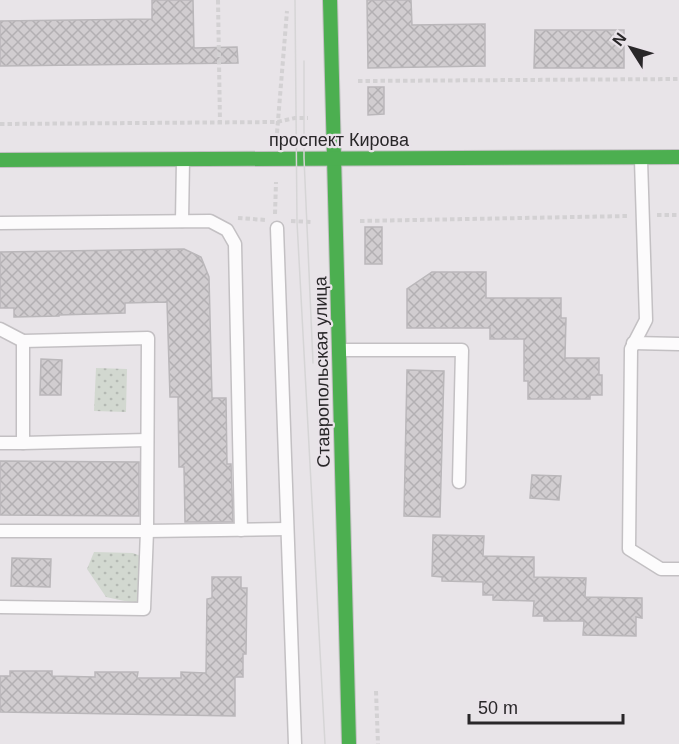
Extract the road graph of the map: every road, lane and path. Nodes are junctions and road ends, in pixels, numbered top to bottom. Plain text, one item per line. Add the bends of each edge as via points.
1 (218, 0) edge
2 (330, 0) edge
3 (287, 11) dead end
4 (679, 79) edge
5 (358, 81) dead end
6 (333, 118) junction
7 (278, 122) junction
8 (220, 123) junction
9 (0, 124) edge
10 (641, 157) junction
11 (679, 157) edge
12 (276, 158) junction
13 (334, 158) junction
14 (183, 159) junction
15 (0, 160) edge
16 (641, 215) junction
17 (679, 215) edge
18 (182, 221) junction
19 (360, 221) dead end
20 (0, 223) edge
21 (276, 224) joint
22 (0, 329) edge
23 (23, 341) junction
24 (633, 343) junction
25 (679, 344) edge
26 (339, 350) junction
27 (147, 440) junction
28 (0, 443) edge
29 (23, 443) junction
30 (459, 482) dead end
31 (287, 529) junction
32 (242, 530) junction
33 (0, 531) edge
34 (147, 531) junction
35 (679, 569) edge
36 (0, 608) edge
37 (295, 744) edge
38 (349, 744) edge

1 - 8 path
2 - 6 street, Ставропольская улица
3 - 7 path
4 - 5 path
6 - 7 path
6 - 13 street, Ставропольская улица
7 - 8 path
7 - 12 path
8 - 9 path
10 - 11 street, проспект Кирова
10 - 13 street, проспект Кирова
10 - 16 lane
12 - 13 street, проспект Кирова
12 - 14 street, проспект Кирова
12 - 21 path
13 - 26 street, Ставропольская улица
14 - 15 street, проспект Кирова
14 - 18 lane
16 - 17 path
16 - 19 path
16 - 24 lane via 646,320
18 - 20 lane
18 - 32 lane via 210,221 226,230 235,244
21 - 31 lane
22 - 23 lane
23 - 27 lane via 148,338
23 - 29 lane
24 - 25 lane
24 - 35 lane via 629,549 661,569
26 - 30 lane via 462,350
26 - 38 street, Ставропольская улица
27 - 29 lane
27 - 34 lane
28 - 29 lane
31 - 32 lane
31 - 37 lane
32 - 34 lane
33 - 34 lane
34 - 36 lane via 144,609

